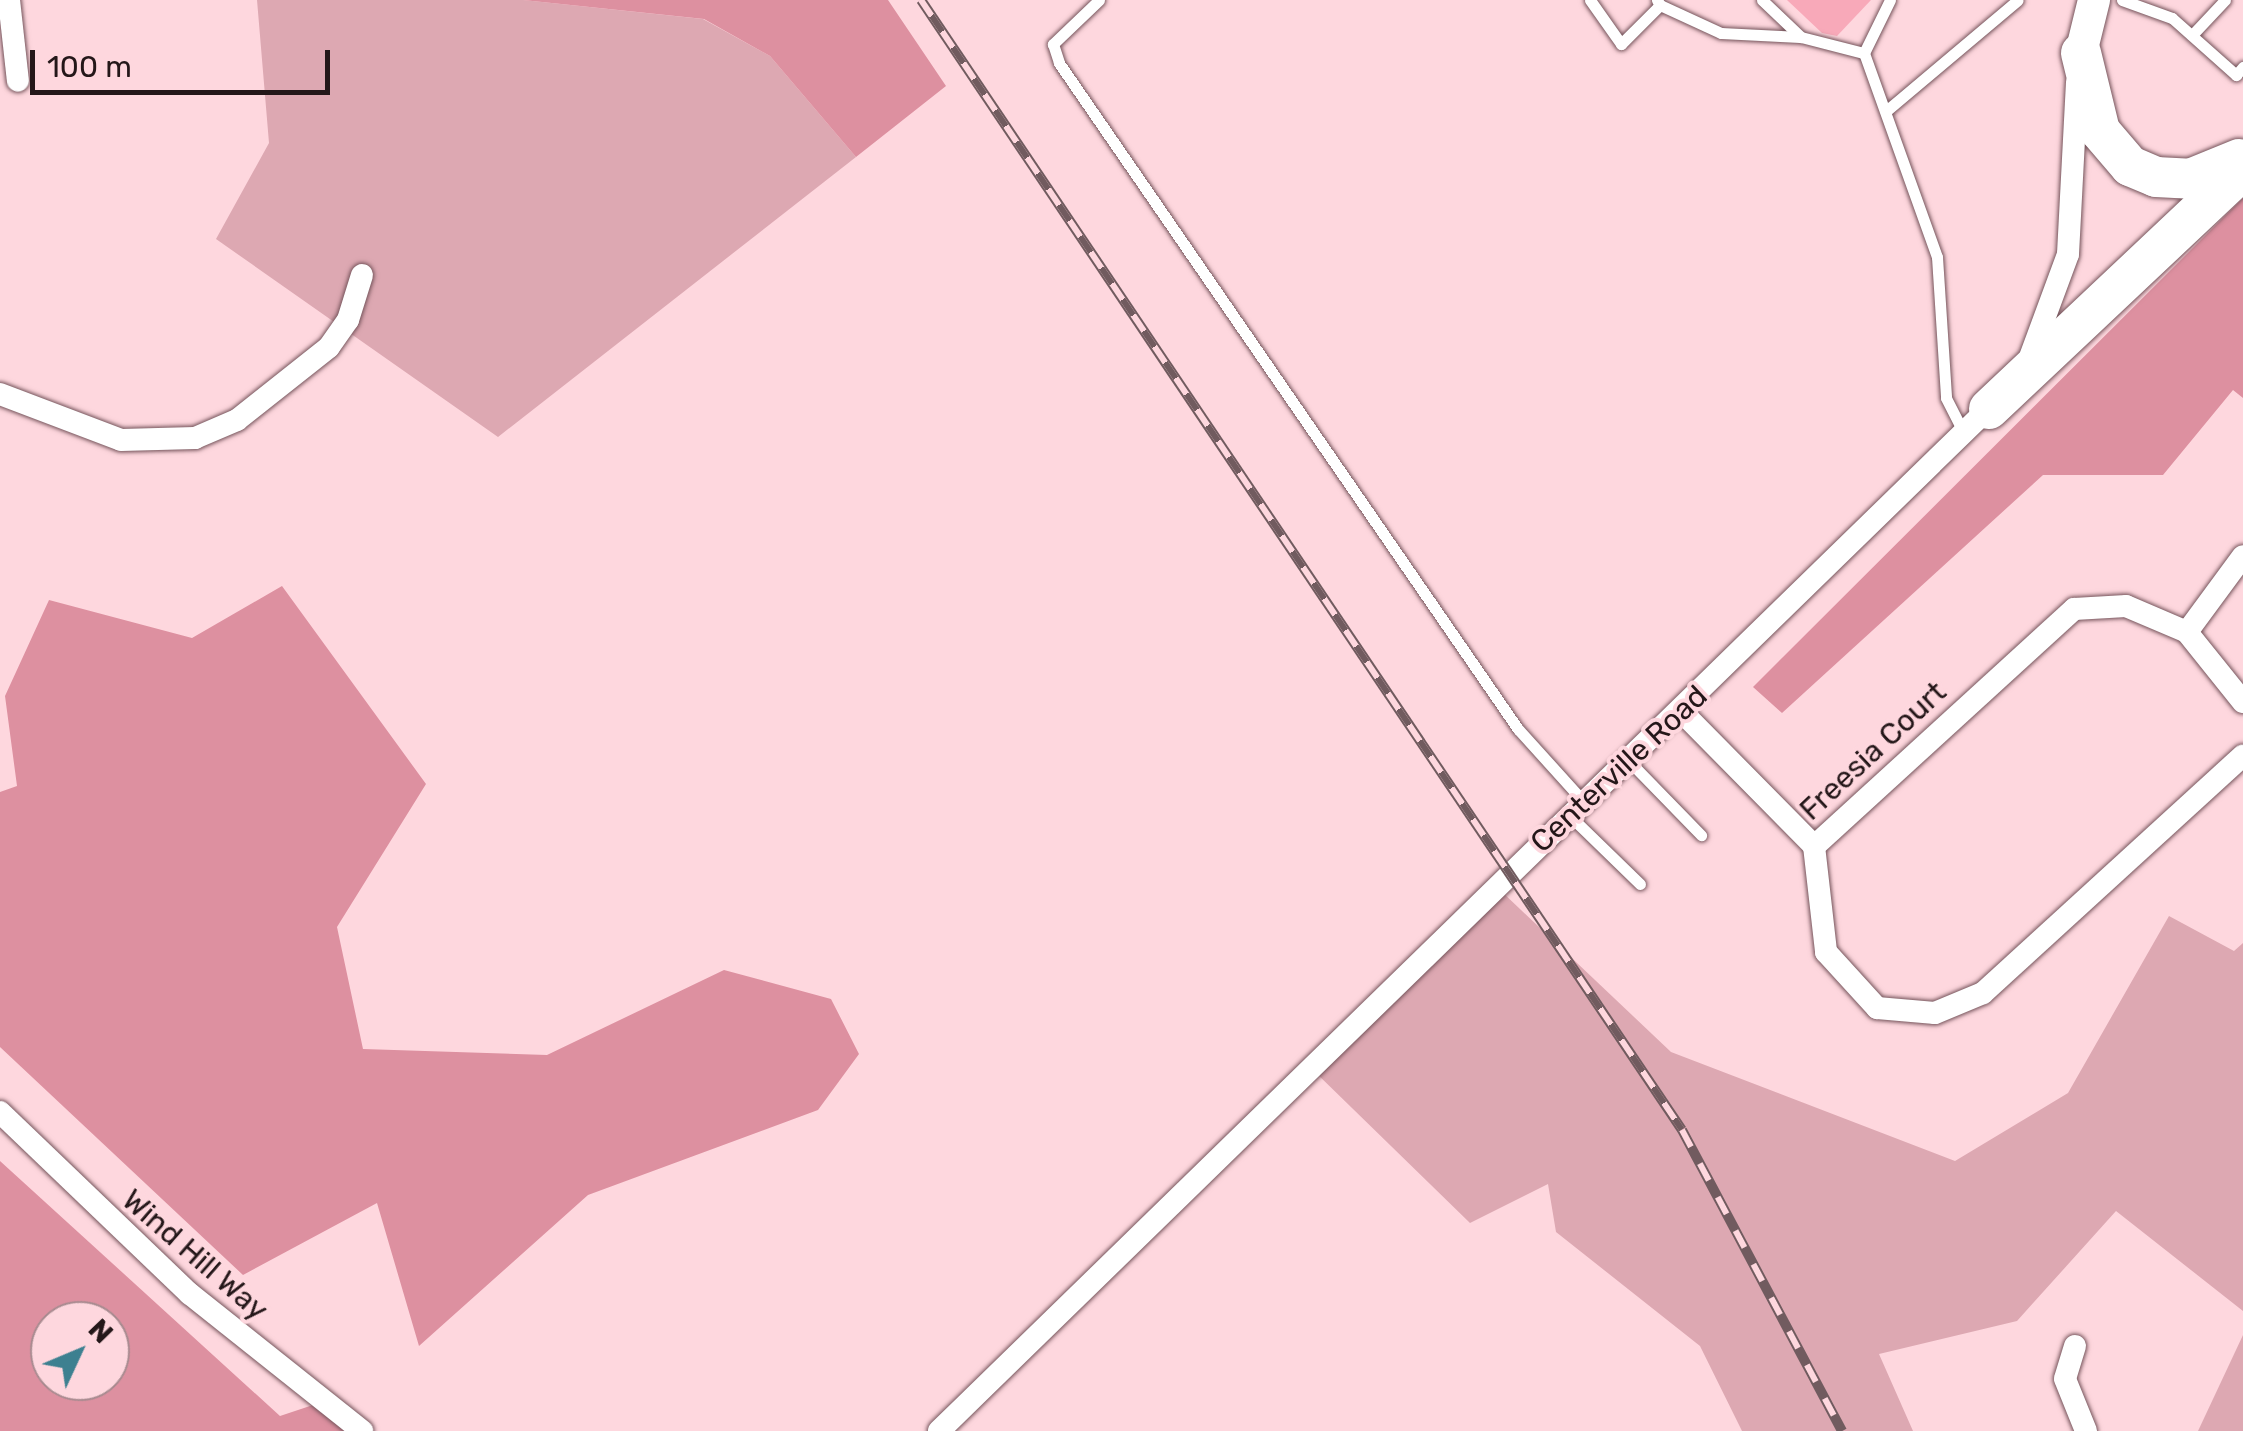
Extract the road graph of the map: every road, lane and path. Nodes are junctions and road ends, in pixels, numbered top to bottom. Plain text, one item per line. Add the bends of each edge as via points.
1 (9, 0) edge
2 (1099, 0) edge
3 (1590, 0) edge
4 (1762, 0) edge
5 (1890, 0) edge
6 (2018, 0) edge
7 (2094, 0) edge
8 (2122, 0) edge
9 (2225, 0) edge
10 (1659, 3) edge
11 (2192, 35) junction
12 (1801, 38) junction
13 (1864, 53) junction
14 (2081, 54) junction
15 (2243, 67) edge
16 (18, 81) dead end
17 (1886, 111) junction
18 (2243, 157) edge
19 (2243, 170) edge
20 (362, 276) dead end
21 (0, 394) edge
22 (1977, 421) junction
23 (2243, 556) edge
24 (2187, 632) junction
25 (2243, 702) edge
26 (1681, 712) junction
27 (2243, 756) edge
28 (1628, 760) junction
29 (1576, 808) junction
30 (1702, 835) dead end
31 (1814, 846) junction
32 (1640, 884) dead end
33 (0, 1112) edge
34 (2075, 1346) dead end
35 (362, 1431) edge
36 (939, 1431) edge
37 (2086, 1431) edge

1 - 16 street
2 - 29 lane via 1053,44 1059,63
3 - 10 lane via 1621,44
4 - 12 lane
5 - 13 lane
6 - 17 lane
7 - 14 street, Centerville Road
8 - 11 lane via 2172,18
9 - 11 lane
10 - 12 lane via 1721,33
11 - 15 lane via 2236,75
12 - 13 lane
13 - 17 lane
14 - 18 highway via 2100,132 2130,166 2156,177 2190,179
14 - 22 street, Centerville Road via 2068,254 2026,367
17 - 22 lane via 1937,257 1946,398
19 - 22 highway
20 - 21 street via 348,320 329,347 237,420 195,438 121,440
22 - 26 street, Centerville Road
23 - 24 street
24 - 25 street, Freesia Court
24 - 31 street, Freesia Court via 2126,606 2074,609
26 - 28 street, Centerville Road
26 - 31 street
27 - 31 street, Freesia Court via 1983,992 1935,1013 1877,1008 1826,952
28 - 29 street, Centerville Road
28 - 30 lane
29 - 32 lane
29 - 36 street, Centerville Road
33 - 35 street, Wind Hill Way via 190,1294
34 - 37 street via 2066,1379

